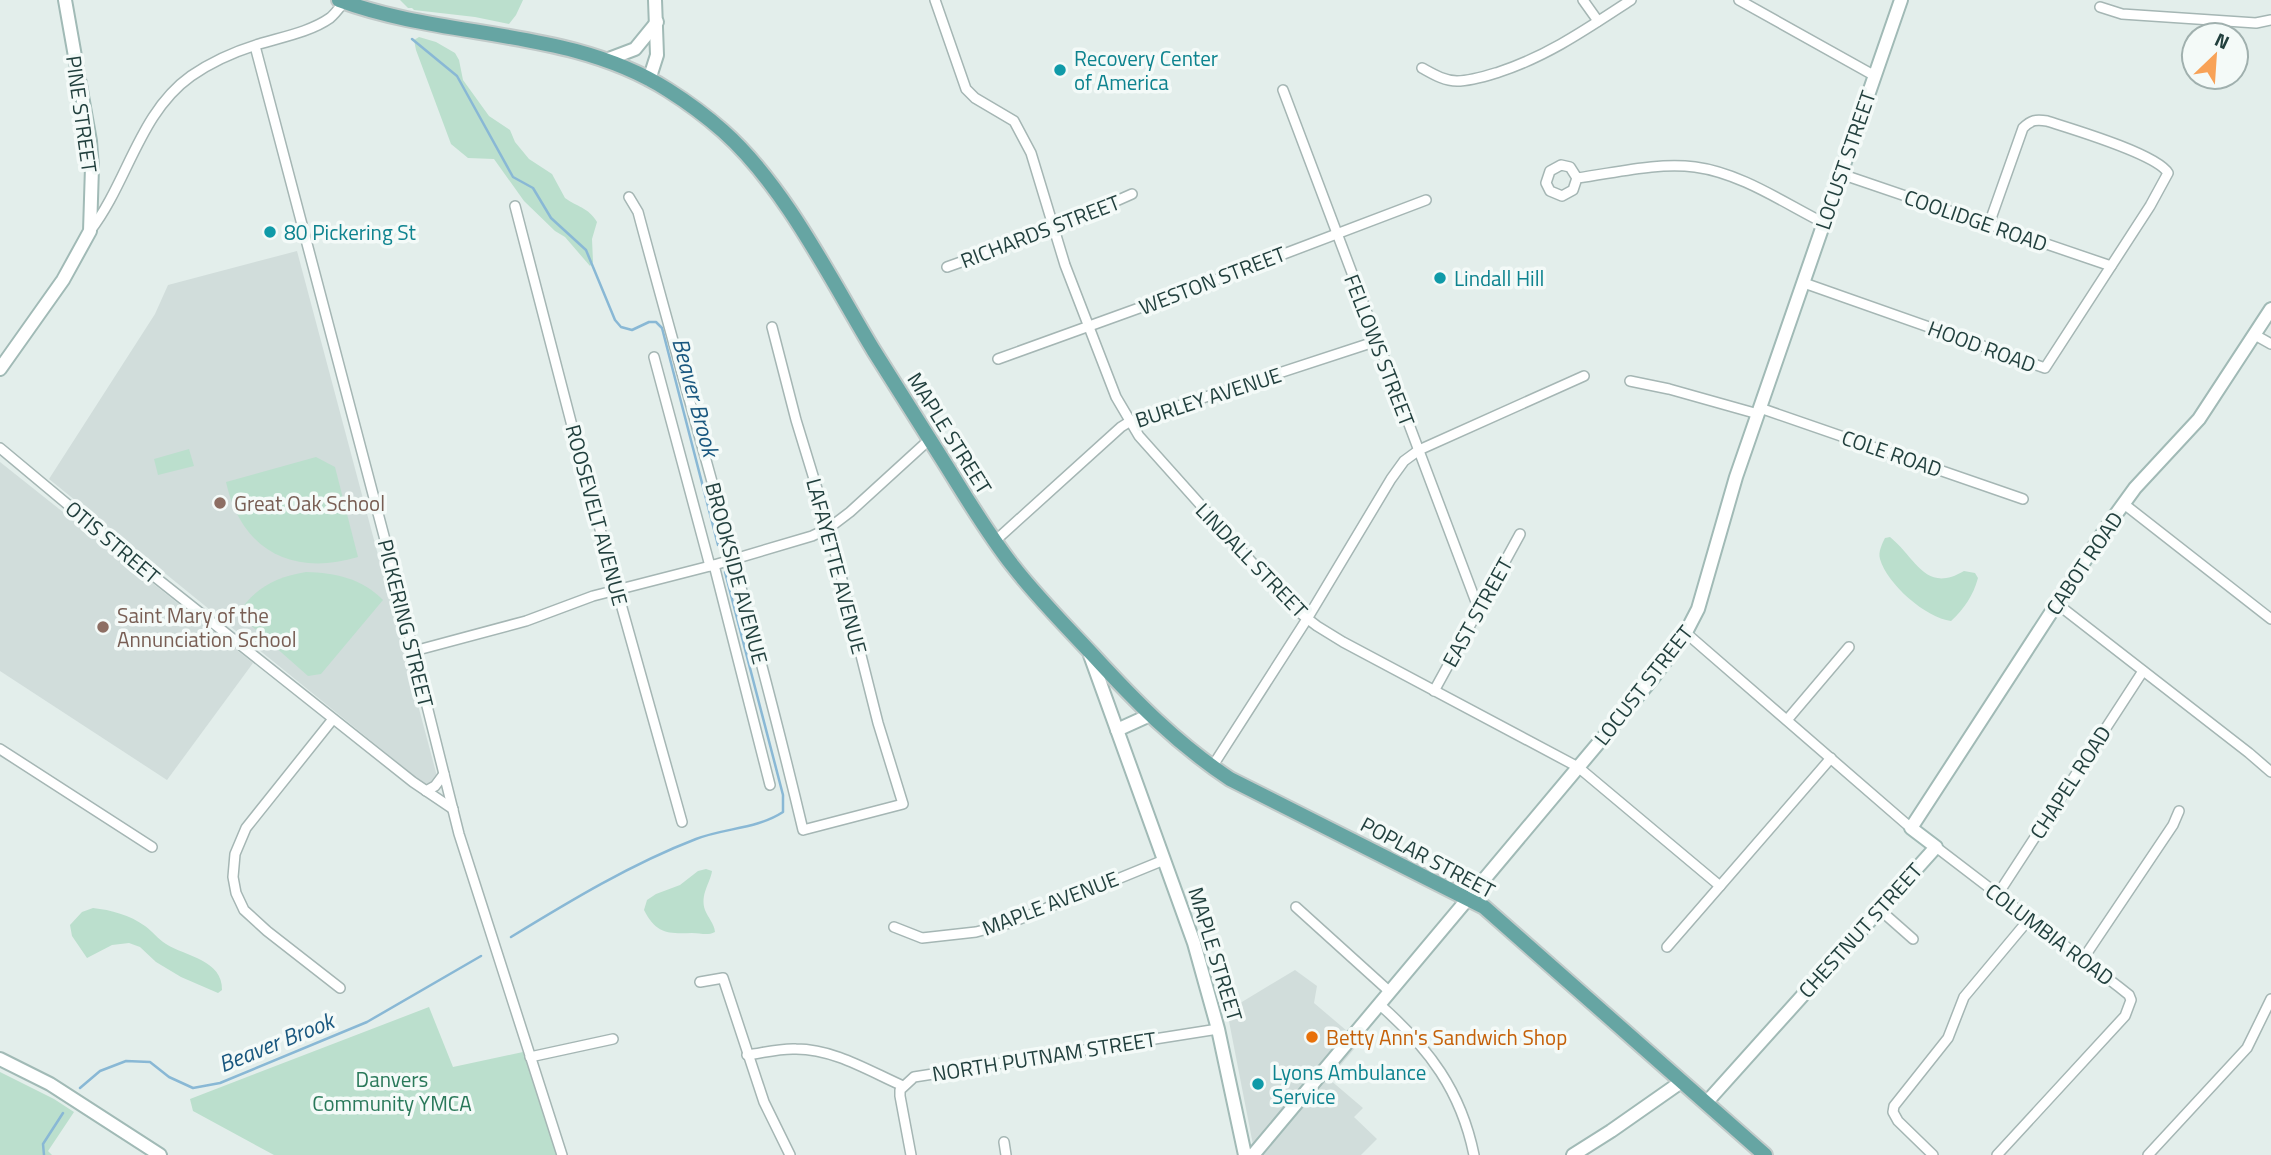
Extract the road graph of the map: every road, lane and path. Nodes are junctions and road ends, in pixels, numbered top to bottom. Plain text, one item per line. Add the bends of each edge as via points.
1 (65, 0) edge
2 (655, 0) edge
3 (935, 0) edge
4 (1583, 0) edge
5 (1632, 0) edge
6 (1739, 0) edge
7 (1901, 0) edge
8 (342, 1) edge
9 (2100, 7) dead end
10 (2271, 20) edge
11 (1598, 21) junction
12 (657, 22) junction
13 (255, 46) junction
14 (606, 60) junction
15 (1422, 68) dead end
16 (1875, 76) junction
17 (649, 80) junction
18 (1283, 90) dead end
19 (1841, 174) junction
20 (1577, 178) dead end
21 (1132, 194) dead end
22 (629, 197) dead end
23 (1426, 200) dead end
24 (515, 206) dead end
25 (1824, 223) junction
26 (1989, 224) junction
27 (1053, 229) junction
28 (90, 231) junction
29 (1336, 233) junction
30 (2111, 266) junction
31 (947, 267) dead end
32 (1804, 283) junction
33 (2271, 309) edge
34 (1088, 325) junction
35 (772, 327) dead end
36 (2255, 335) junction
37 (1377, 341) junction
38 (2271, 344) edge
39 (654, 357) dead end
40 (998, 359) dead end
41 (1, 365) edge
42 (1584, 376) dead end
43 (1630, 381) dead end
44 (1759, 411) junction
45 (1129, 422) junction
46 (930, 439) junction
47 (0, 447) edge
48 (1419, 450) junction
49 (2023, 499) dead end
50 (2124, 504) junction
51 (829, 527) junction
52 (1520, 534) dead end
53 (995, 541) junction
54 (734, 560) junction
55 (712, 566) junction
56 (617, 589) junction
57 (2056, 603) junction
58 (1479, 610) junction
59 (1307, 619) junction
60 (2271, 619) edge
61 (1686, 633) junction
62 (1849, 647) dead end
63 (1087, 649) junction
64 (414, 651) junction
65 (2143, 671) junction
66 (1434, 691) junction
67 (1150, 715) junction
68 (333, 719) junction
69 (1787, 720) junction
70 (1117, 730) junction
71 (0, 749) edge
72 (1831, 758) junction
73 (1212, 767) junction
74 (1578, 767) junction
75 (2271, 772) edge
76 (444, 774) junction
77 (769, 785) dead end
78 (426, 791) junction
79 (453, 809) junction
80 (2179, 811) dead end
81 (682, 822) dead end
82 (1911, 828) junction
83 (803, 831) joint
84 (1936, 846) junction
85 (152, 847) dead end
86 (1164, 860) junction
87 (1720, 886) junction
88 (1998, 894) junction
89 (1469, 898) junction
90 (1296, 906) dead end
91 (1879, 909) junction
92 (2029, 918) junction
93 (894, 927) dead end
94 (1913, 939) dead end
95 (1667, 947) dead end
96 (2084, 959) junction
97 (700, 982) dead end
98 (340, 988) dead end
99 (1390, 992) junction
100 (2271, 999) edge
101 (1380, 1005) junction
102 (1218, 1029) junction
103 (613, 1039) dead end
104 (747, 1055) junction
105 (530, 1057) junction
106 (0, 1059) edge
107 (1681, 1082) junction
108 (903, 1086) junction
109 (1706, 1103) junction
110 (1004, 1142) dead end
111 (160, 1155) edge
112 (562, 1155) edge
113 (790, 1155) edge
114 (911, 1155) edge
115 (1006, 1155) edge
116 (1245, 1155) edge
117 (1252, 1155) edge
118 (1474, 1155) edge
119 (1573, 1155) edge
120 (1765, 1155) edge
121 (1933, 1155) edge
122 (1997, 1155) edge
123 (2148, 1155) edge

1 - 28 main road, PINE STREET via 90,141
2 - 12 main road
3 - 27 street, LINDALL STREET via 966,89 1014,121 1031,153
4 - 11 street
5 - 11 street
6 - 16 street
7 - 16 main road, LOCUST STREET
8 - 13 street via 330,18
8 - 14 main road, MAPLE STREET
9 - 10 street via 2122,14 2256,23
11 - 15 street via 1545,54 1482,77 1455,81
12 - 14 main road via 635,49
12 - 17 main road via 657,55
13 - 28 street via 192,75 167,95
13 - 64 street, PICKERING STREET
14 - 17 main road, MAPLE STREET
16 - 19 main road, LOCUST STREET
17 - 46 main road, MAPLE STREET via 725,132 777,194
18 - 29 street, FELLOWS STREET
19 - 25 main road, LOCUST STREET
19 - 26 street, COOLIDGE ROAD
20 - 25 street via 1675,166 1708,169
21 - 27 street, RICHARDS STREET
22 - 54 street, BROOKSIDE AVENUE via 638,212
23 - 29 street, WESTON STREET
24 - 56 street, ROOSEVELT AVENUE
25 - 32 main road, LOCUST STREET
26 - 30 street, COOLIDGE ROAD
26 - 30 street via 2023,128 2037,119 2047,121 2133,152 2168,173
27 - 31 street, RICHARDS STREET
27 - 34 street, LINDALL STREET
28 - 41 main road, PINE STREET
29 - 34 street, WESTON STREET
29 - 37 street, FELLOWS STREET
30 - 32 street, HOOD ROAD via 2045,368
32 - 44 main road, LOCUST STREET
33 - 36 main road, CABOT ROAD
34 - 40 street, WESTON STREET
34 - 45 street, LINDALL STREET
35 - 51 street, LAFAYETTE AVENUE
36 - 38 street
36 - 50 main road, CABOT ROAD via 2199,419
37 - 45 street, BURLEY AVENUE
37 - 48 street, FELLOWS STREET
39 - 55 street, BROOKSIDE AVENUE
42 - 48 street
43 - 44 street, COLE ROAD
44 - 49 street, COLE ROAD
44 - 61 main road, LOCUST STREET via 1698,609
45 - 53 street, BURLEY AVENUE
45 - 59 street, LINDALL STREET via 1224,534
46 - 51 street
46 - 53 main road, MAPLE STREET
47 - 68 street, OTIS STREET
48 - 58 street, FELLOWS STREET
48 - 59 street via 1391,479
50 - 57 main road, CABOT ROAD
50 - 60 street
51 - 54 street
51 - 83 street, LAFAYETTE AVENUE via 903,804
52 - 58 street, EAST STREET
53 - 63 main road, MAPLE STREET
54 - 55 street
54 - 83 street, BROOKSIDE AVENUE
55 - 56 street
55 - 77 street, BROOKSIDE AVENUE
56 - 64 street via 526,621
56 - 81 street, ROOSEVELT AVENUE
57 - 65 street
57 - 82 main road, CABOT ROAD
58 - 66 street, EAST STREET
59 - 66 street, LINDALL STREET
59 - 73 street
61 - 69 street, CHESTNUT STREET
61 - 74 main road, LOCUST STREET
62 - 69 street
63 - 67 main road, POPLAR STREET
63 - 70 main road, MAPLE STREET
64 - 76 street, PICKERING STREET
65 - 75 street
65 - 88 street, CHAPEL ROAD
66 - 74 street, LINDALL STREET
67 - 70 main road
67 - 73 main road, POPLAR STREET
68 - 78 street, OTIS STREET
68 - 98 street via 246,828 235,853 233,877 244,910
69 - 72 street, CHESTNUT STREET
70 - 86 main road, MAPLE STREET
71 - 85 street
72 - 82 street, CHESTNUT STREET
72 - 87 street
73 - 89 main road, POPLAR STREET
74 - 87 street, LINDALL STREET
74 - 89 main road, LOCUST STREET
76 - 78 street
76 - 79 street, PICKERING STREET
78 - 79 street, OTIS STREET
79 - 105 street, PICKERING STREET
80 - 96 street
82 - 84 main road, CHESTNUT STREET
84 - 88 street, COLUMBIA ROAD
84 - 91 main road, CHESTNUT STREET
86 - 93 street, MAPLE AVENUE via 1010,923 975,932 922,938
86 - 102 main road, MAPLE STREET
87 - 95 street
88 - 92 street, COLUMBIA ROAD
89 - 99 main road, LOCUST STREET
89 - 107 main road, POPLAR STREET
90 - 99 street
91 - 94 street
91 - 109 main road, CHESTNUT STREET
92 - 96 street, COLUMBIA ROAD
92 - 121 street via 1964,997 1948,1038 1894,1106 1898,1121
96 - 122 street, COLUMBIA ROAD via 2129,995 2130,1007
97 - 104 street via 723,978
99 - 101 main road, LOCUST STREET
100 - 123 street via 2246,1048
101 - 117 main road, LOCUST STREET
101 - 118 street via 1418,1041 1451,1087 1465,1116
102 - 108 street, NORTH PUTNAM STREET via 923,1075
102 - 116 main road, MAPLE STREET
103 - 105 street
104 - 108 street via 794,1048 834,1055
104 - 113 street
105 - 112 street, PICKERING STREET
106 - 111 main road via 63,1092
107 - 109 main road, POPLAR STREET
107 - 119 main road
108 - 114 street, NORTH PUTNAM STREET via 900,1096
109 - 120 main road, POPLAR STREET
110 - 115 street

